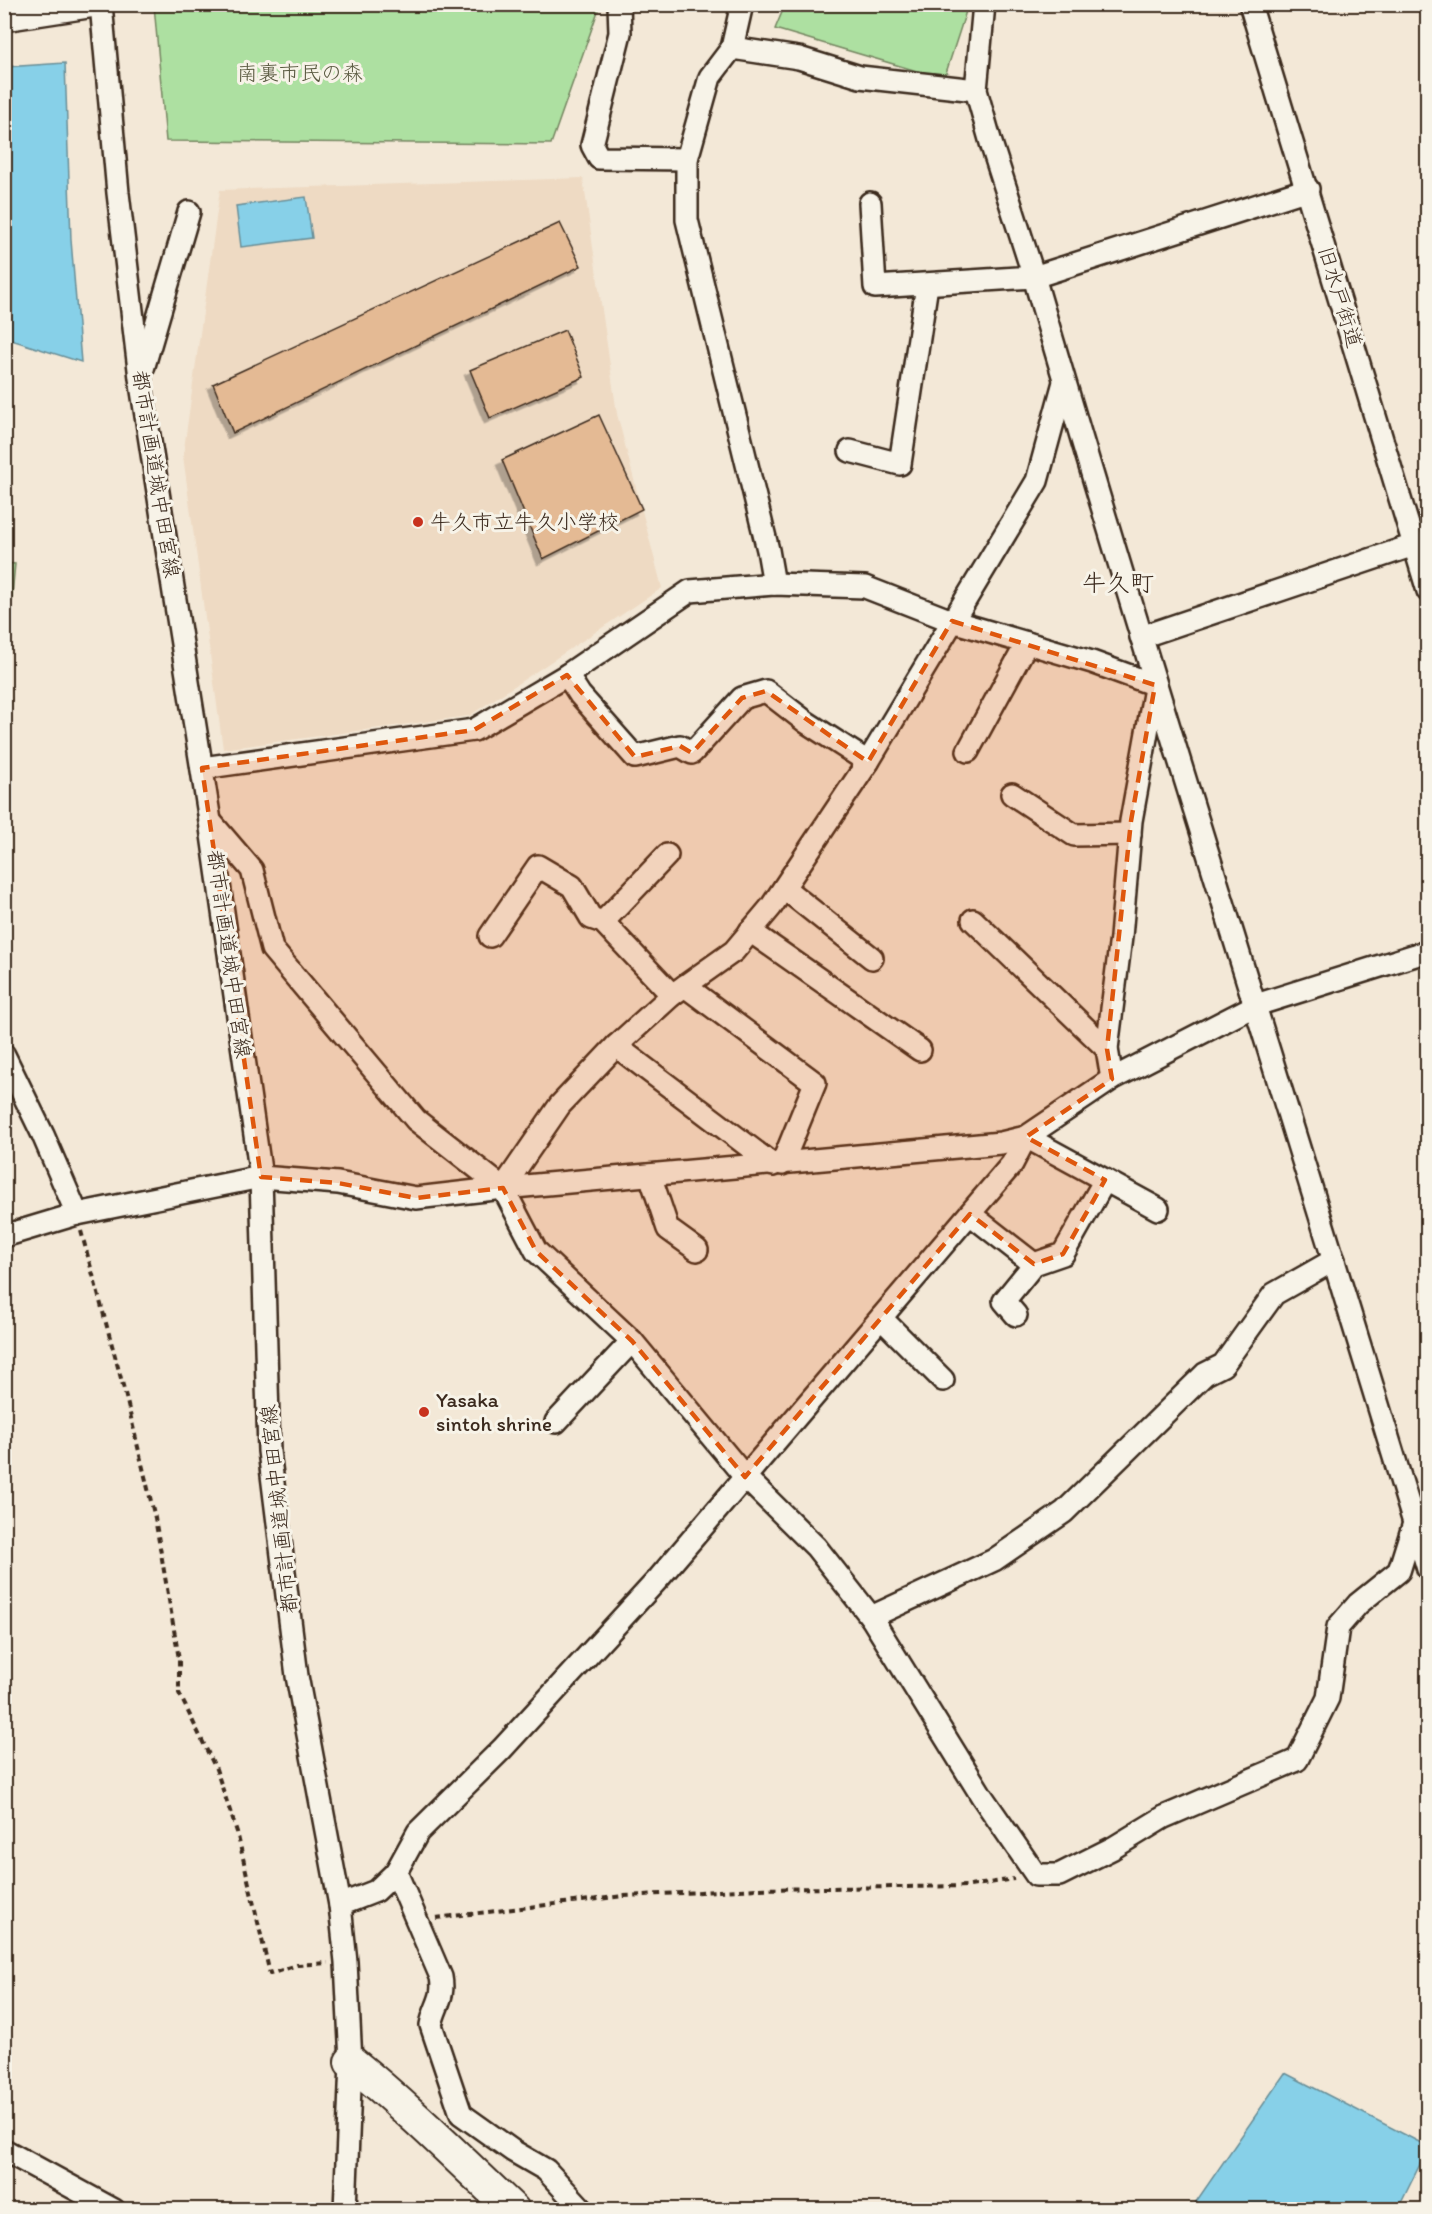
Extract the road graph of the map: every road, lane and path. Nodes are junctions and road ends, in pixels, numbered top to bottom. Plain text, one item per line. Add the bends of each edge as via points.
1 (619, 4) edge
2 (742, 4) edge
3 (984, 4) edge
4 (1250, 4) edge
5 (101, 5) edge
6 (4, 20) edge
7 (732, 48) junction
8 (976, 90) junction
9 (687, 159) junction
10 (1308, 189) junction
11 (870, 203) dead end
12 (189, 212) dead end
13 (1034, 277) junction
14 (927, 285) junction
15 (140, 378) junction
16 (1065, 382) junction
17 (850, 451) dead end
18 (1420, 555) edge
19 (774, 584) junction
20 (1428, 591) edge
21 (952, 621) junction
22 (1141, 637) junction
23 (1028, 643) junction
24 (567, 675) junction
25 (1155, 685) junction
26 (968, 751) dead end
27 (868, 762) junction
28 (202, 768) junction
29 (1012, 794) dead end
30 (210, 821) junction
31 (1130, 834) junction
32 (667, 855) dead end
33 (784, 888) junction
34 (973, 920) dead end
35 (603, 922) junction
36 (750, 931) junction
37 (490, 936) dead end
38 (1428, 951) edge
39 (872, 958) dead end
40 (679, 991) junction
41 (1256, 1005) junction
42 (616, 1046) junction
43 (1107, 1049) junction
44 (920, 1050) dead end
45 (4, 1055) edge
46 (1112, 1079) junction
47 (1026, 1137) junction
48 (778, 1165) junction
49 (650, 1175) junction
50 (261, 1177) junction
51 (1105, 1180) junction
52 (503, 1188) junction
53 (1158, 1209) dead end
54 (77, 1214) junction
55 (970, 1214) junction
56 (4, 1236) edge
57 (697, 1250) dead end
58 (1334, 1260) junction
59 (1034, 1264) junction
60 (1016, 1315) dead end
61 (881, 1318) junction
62 (632, 1341) junction
63 (943, 1380) dead end
64 (556, 1422) dead end
65 (745, 1477) junction
66 (1414, 1523) junction
67 (1428, 1569) edge
68 (871, 1617) junction
69 (396, 1872) junction
70 (1036, 1875) junction
71 (340, 1905) junction
72 (417, 1920) junction
73 (346, 1962) junction
74 (351, 2062) junction
75 (4, 2150) edge
76 (114, 2210) edge
77 (345, 2210) edge
78 (513, 2210) edge
79 (583, 2210) edge

1 - 9 street via 620,33 592,145 599,158
2 - 7 street
3 - 8 street
4 - 10 street, 旧水戸街道
5 - 6 street
5 - 15 street, 都市計画道城中田宮線
7 - 8 street via 799,58 860,77
7 - 9 street via 710,77
8 - 13 street
9 - 19 street via 687,220
10 - 13 street
10 - 18 street, 旧水戸街道
11 - 14 street via 875,287
12 - 15 street
13 - 14 street
13 - 16 street
14 - 17 street via 900,464
15 - 28 street, 都市計画道城中田宮線
16 - 21 street via 1037,481
16 - 22 street
18 - 20 street, 旧水戸街道
18 - 22 street
19 - 21 street via 866,587
19 - 24 street via 690,591
21 - 23 street
21 - 27 street
22 - 25 street
23 - 25 street
23 - 26 street
24 - 27 street via 635,757 680,746 692,753 742,698 766,691 806,723
24 - 28 street via 474,730
25 - 31 street
25 - 41 street
27 - 33 street
28 - 30 street, 都市計画道城中田宮線
29 - 31 street via 1074,835
30 - 50 street, 都市計画道城中田宮線
30 - 52 street via 252,870 272,949 416,1120
31 - 43 street
32 - 35 street
33 - 36 street
33 - 39 street
34 - 43 street
35 - 37 street via 591,918 572,886 538,866
35 - 40 street
36 - 40 street via 734,951
36 - 44 street
38 - 41 street
40 - 42 street
40 - 48 street via 815,1083
41 - 46 street
41 - 58 street
42 - 48 street
42 - 52 street via 560,1105
43 - 46 street
45 - 54 street
46 - 47 street
47 - 48 street via 1000,1143
47 - 51 street
47 - 55 street via 1012,1164
48 - 49 street
49 - 52 street
49 - 57 street via 668,1229
50 - 52 street via 338,1183 416,1198
50 - 54 street
50 - 71 street, 都市計画道城中田宮線 via 269,1451 297,1676
51 - 53 street
51 - 59 street via 1063,1254
52 - 62 street via 536,1251
54 - 56 street
54 - 73 path via 155,1518 179,1659 179,1693 216,1769 237,1832 270,1974 297,1965
55 - 59 street
55 - 61 street
58 - 66 street
58 - 68 street via 1274,1294 1223,1365 1205,1374 1064,1512 994,1560
59 - 60 street via 1004,1301
61 - 63 street
61 - 65 street
62 - 64 street
62 - 65 street
65 - 68 street via 816,1547
65 - 69 street via 659,1578 502,1749 418,1832
66 - 67 street
66 - 70 street via 1399,1571 1358,1604 1338,1627 1329,1698 1297,1760 1164,1817 1059,1875
68 - 70 street via 983,1798
69 - 71 street via 376,1891
69 - 72 street
70 - 72 path via 970,1886 757,1889 624,1896
71 - 73 street, 都市計画道城中田宮線
72 - 79 street via 441,1977 443,1990 431,2025 461,2114 546,2170
73 - 74 street, 都市計画道城中田宮線
74 - 77 street, 都市計画道城中田宮線
74 - 78 highway via 394,2097
75 - 76 street

